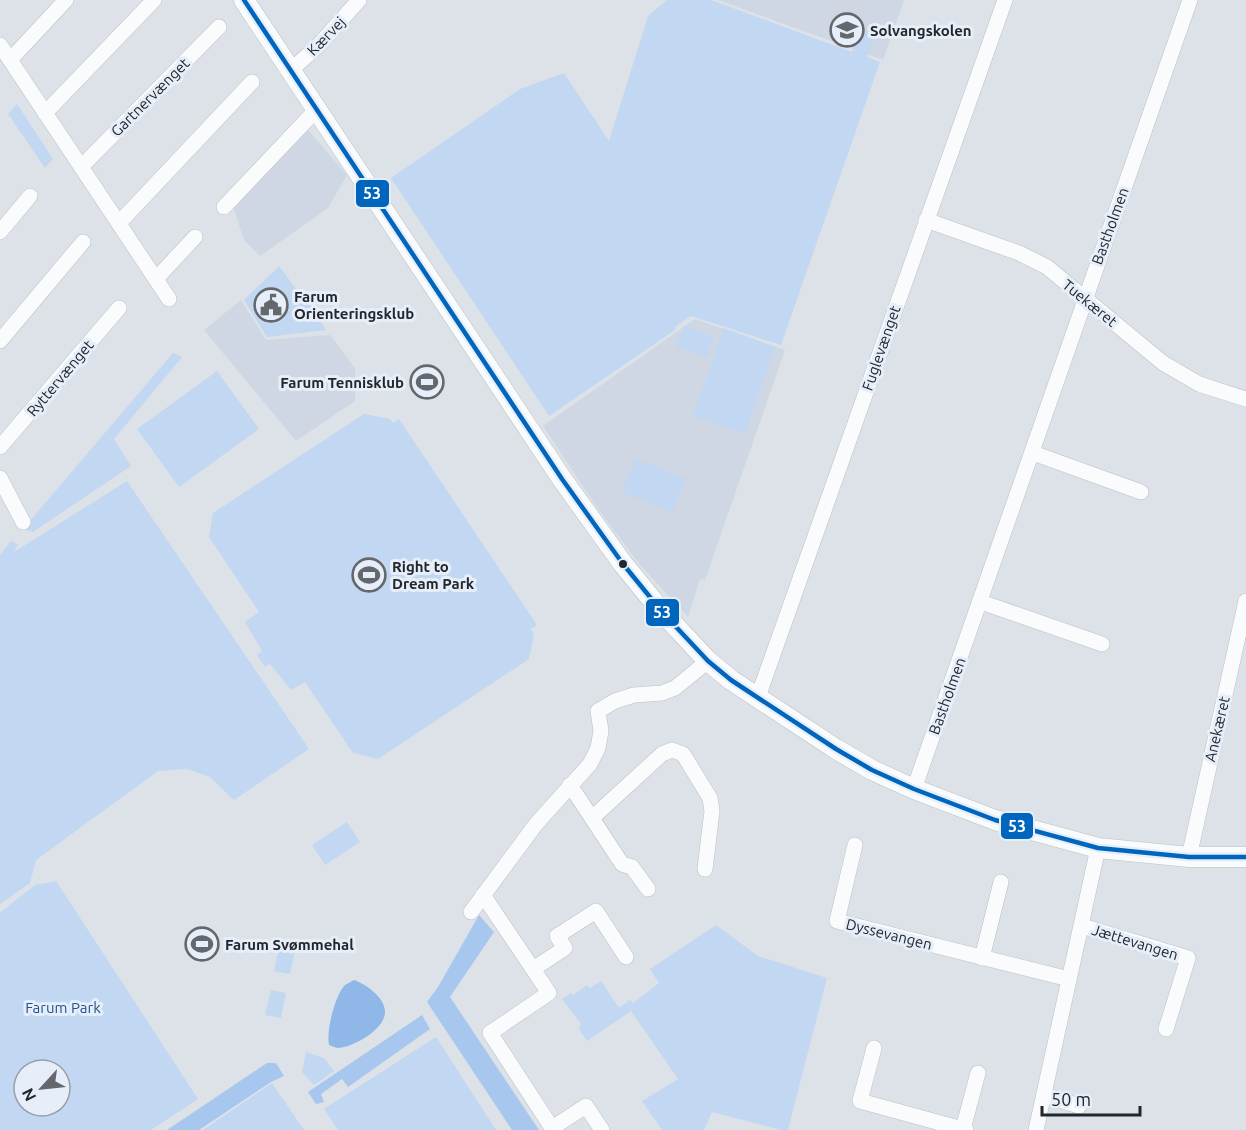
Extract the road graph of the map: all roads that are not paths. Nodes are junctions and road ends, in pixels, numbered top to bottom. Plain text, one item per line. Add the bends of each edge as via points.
1 (66, 0) edge
2 (154, 0) edge
3 (244, 0) edge
4 (359, 0) edge
5 (1005, 0) edge
6 (1190, 0) edge
7 (219, 27) dead end
8 (0, 45) edge
9 (10, 60) junction
10 (291, 70) junction
11 (252, 82) dead end
12 (317, 109) junction
13 (45, 113) junction
14 (81, 166) junction
15 (30, 196) dead end
16 (224, 207) dead end
17 (926, 220) junction
18 (119, 223) junction
19 (0, 232) edge
20 (195, 237) dead end
21 (83, 242) dead end
22 (156, 279) junction
23 (169, 299) dead end
24 (1084, 299) junction
25 (119, 308) dead end
26 (0, 341) edge
27 (1246, 399) edge
28 (0, 447) edge
29 (1033, 453) junction
30 (0, 478) edge
31 (1142, 492) dead end
32 (23, 522) dead end
33 (1246, 601) edge
34 (981, 602) junction
35 (1102, 644) dead end
36 (708, 661) junction
37 (758, 697) junction
38 (570, 785) junction
39 (914, 789) junction
40 (592, 818) junction
41 (855, 845) dead end
42 (1098, 848) junction
43 (1189, 857) junction
44 (1246, 857) edge
45 (705, 869) dead end
46 (1001, 882) dead end
47 (648, 889) dead end
48 (483, 895) junction
49 (471, 912) dead end
50 (1082, 926) junction
51 (626, 957) dead end
52 (982, 957) junction
53 (533, 969) junction
54 (1069, 979) junction
55 (1166, 1029) dead end
56 (874, 1048) dead end
57 (978, 1073) dead end
58 (1044, 1095) junction
59 (1079, 1106) dead end
60 (602, 1130) edge
61 (964, 1130) edge
62 (1036, 1130) edge

1 - 9 street
2 - 13 street
3 - 10 street
4 - 10 street, Kærvej
5 - 17 street, Fuglevænget
6 - 24 street, Bastholmen
7 - 14 street, Gartnervænget
8 - 9 street
9 - 13 street
10 - 12 street
11 - 18 street
12 - 16 street
12 - 36 street via 562,479 663,613
13 - 14 street
14 - 18 street
15 - 19 street
17 - 24 street, Tuekæret via 1047,267
17 - 37 street, Fuglevænget
18 - 22 street
20 - 22 street
21 - 26 street
22 - 23 street
24 - 27 street, Tuekæret via 1163,363 1199,384
24 - 29 street, Bastholmen
25 - 28 street, Ryttervænget
29 - 31 street
29 - 34 street, Bastholmen
30 - 32 street
33 - 43 street, Anekæret
34 - 35 street
34 - 39 street, Bastholmen
36 - 37 street
36 - 38 street via 675,688 634,695 598,711 598,748 590,764
37 - 39 street via 836,749
38 - 40 street
38 - 48 street
39 - 42 street via 1012,826
40 - 45 street via 662,754 672,750 683,754 710,798
40 - 47 street via 622,864 632,867
41 - 52 street, Dyssevangen via 837,921
42 - 43 street
42 - 50 street
43 - 44 street
46 - 52 street
48 - 49 street
48 - 53 street
50 - 54 street
50 - 55 street, Jættevangen via 1188,958
51 - 53 street via 596,911 557,936 565,948
52 - 54 street, Dyssevangen
53 - 60 street via 549,993 490,1033 552,1128 586,1106
54 - 58 street
56 - 61 street via 860,1101
57 - 61 street
58 - 59 street
58 - 62 street

